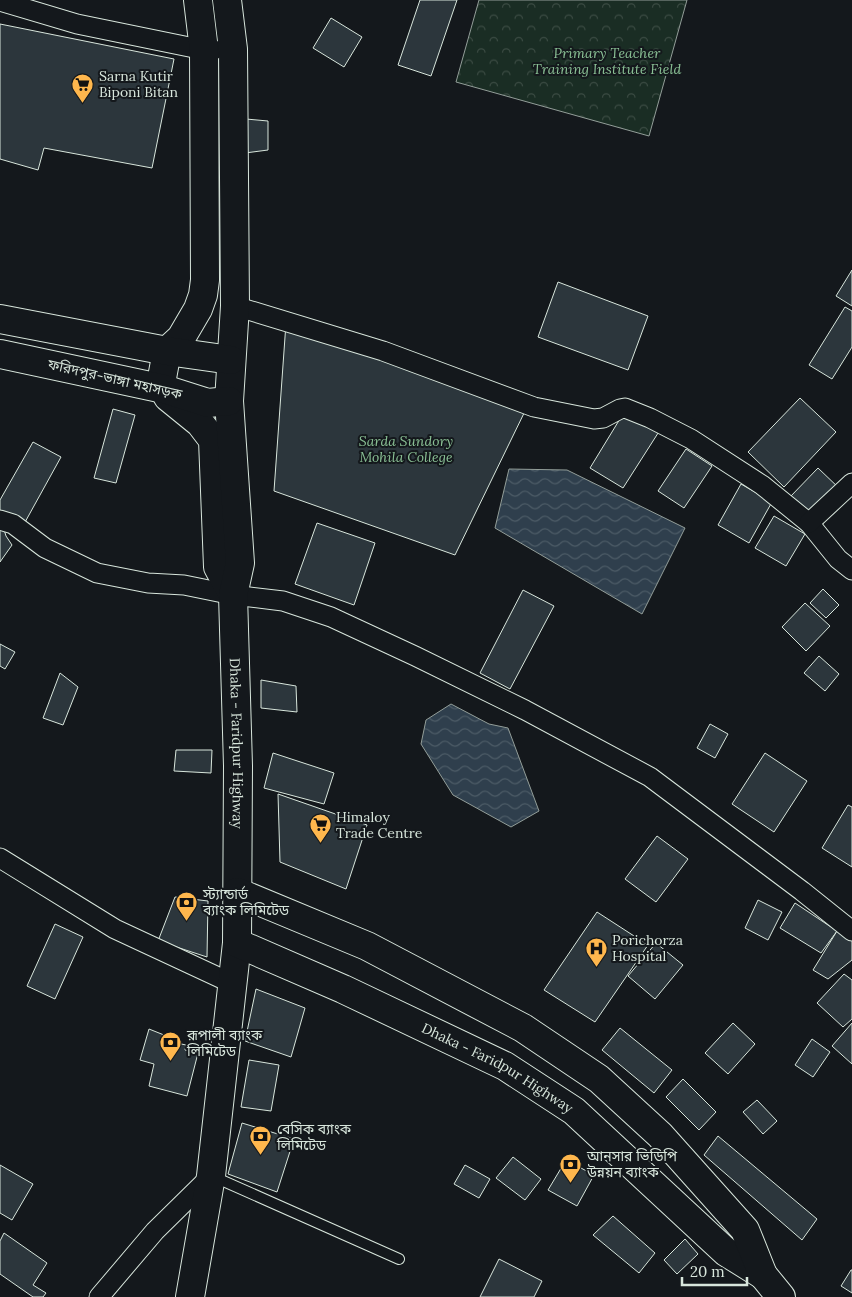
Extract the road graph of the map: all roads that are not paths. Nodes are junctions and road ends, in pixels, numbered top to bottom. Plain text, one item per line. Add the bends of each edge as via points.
1 (198, 0) edge
2 (227, 0) edge
3 (0, 1) edge
4 (233, 49) junction
5 (204, 50) junction
6 (235, 306) junction
7 (0, 320) edge
8 (167, 352) junction
9 (0, 354) edge
10 (232, 360) junction
11 (164, 389) junction
12 (229, 401) junction
13 (852, 484) edge
14 (1, 519) edge
15 (809, 523) junction
16 (852, 570) edge
17 (233, 595) junction
18 (0, 858) edge
19 (236, 892) junction
20 (852, 931) edge
21 (237, 943) junction
22 (231, 983) junction
23 (211, 1176) junction
24 (398, 1259) dead end
25 (763, 1275) junction
26 (99, 1297) edge
27 (190, 1297) edge
28 (781, 1297) edge

1 - 5 main road
2 - 4 main road, Dhaka - Faridpur Highway
3 - 5 street via 77,24
4 - 5 street
4 - 6 main road, Dhaka - Faridpur Highway
5 - 8 main road via 204,296 181,338
6 - 10 main road, Dhaka - Faridpur Highway
6 - 15 street via 383,351 534,407 594,419 625,408 698,444 762,485
7 - 8 main road
8 - 10 main road
8 - 11 main road via 162,378
9 - 11 main road, ফরিদপুর-ভাঙ্গা মহাসড়ক
10 - 12 main road, Dhaka - Faridpur Highway
11 - 12 main road, ফরিদপুর-ভাঙ্গা মহাসড়ক via 208,403
11 - 17 main road, Dhaka - Faridpur Highway via 168,397 200,423 213,440 218,567
12 - 17 main road, Dhaka - Faridpur Highway via 240,563
13 - 15 street
14 - 17 street via 46,548 97,573
15 - 16 street via 838,559
17 - 19 main road, Dhaka - Faridpur Highway via 238,766
17 - 20 street via 283,601 330,617 525,710 650,777
18 - 22 street via 115,929
19 - 21 main road, Dhaka - Faridpur Highway
19 - 25 main road, Dhaka - Faridpur Highway via 376,950 523,1028 599,1079 660,1135 745,1230
21 - 22 main road
21 - 25 main road, Dhaka - Faridpur Highway via 343,988 506,1066 574,1111 726,1252
22 - 23 main road
23 - 24 lane
23 - 26 street via 155,1232
23 - 27 main road
25 - 28 main road, Dhaka - Faridpur Highway

